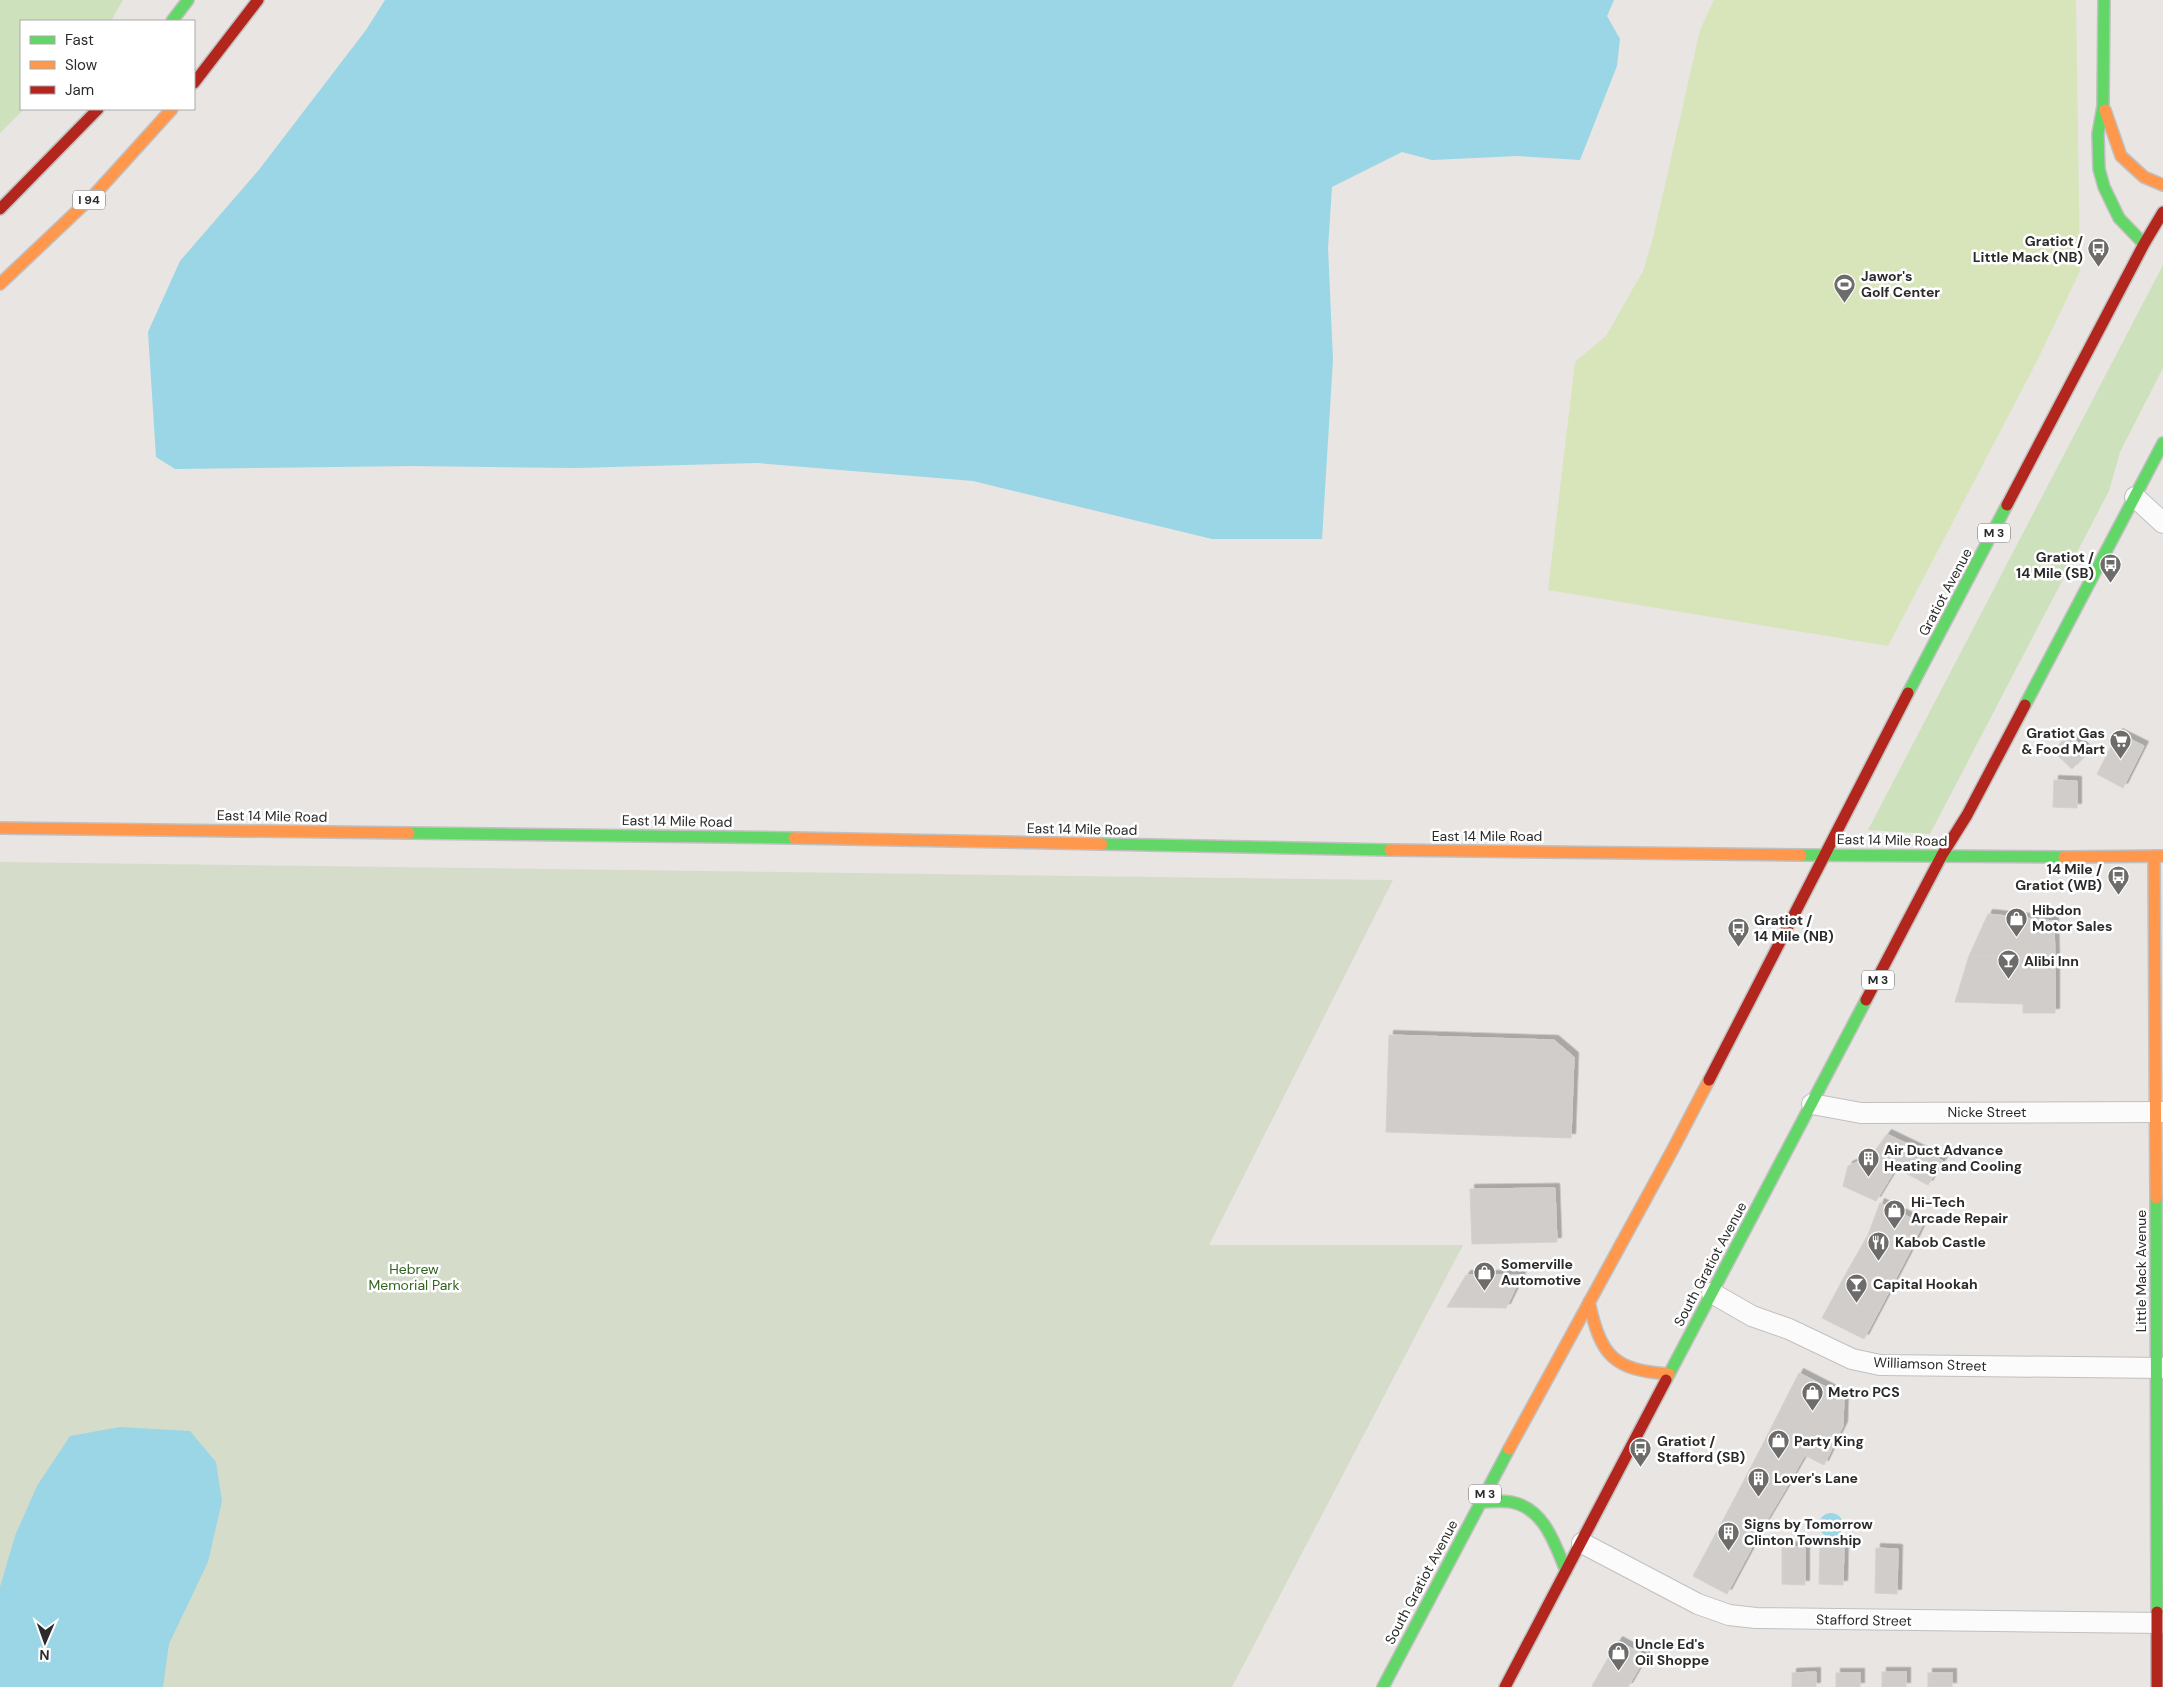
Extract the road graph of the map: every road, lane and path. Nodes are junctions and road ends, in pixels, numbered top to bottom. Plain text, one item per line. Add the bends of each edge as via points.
1 (188, 0) edge
2 (258, 0) edge
3 (2104, 0) edge
4 (173, 20) edge
5 (195, 83) edge
6 (2104, 106) junction
7 (97, 110) edge
8 (171, 110) edge
9 (2163, 185) edge
10 (0, 210) edge
11 (2163, 212) edge
12 (2144, 244) junction
13 (0, 284) edge
14 (2163, 443) edge
15 (2134, 497) junction
16 (2163, 522) edge
17 (0, 828) edge
18 (1825, 854) junction
19 (1942, 855) junction
20 (2159, 856) edge
21 (1812, 1104) junction
22 (2160, 1112) edge
23 (1712, 1293) junction
24 (1589, 1302) junction
25 (2159, 1368) edge
26 (1669, 1374) junction
27 (1480, 1502) junction
28 (1582, 1543) junction
29 (1566, 1571) junction
30 (2160, 1623) edge
31 (1383, 1687) edge
32 (1505, 1687) edge
33 (2157, 1687) edge

1 - 4 main road
2 - 5 main road
3 - 6 main road
6 - 9 main road via 2121,156 2144,177
6 - 12 main road via 2098,134 2099,169 2104,187 2119,218
7 - 10 main road
8 - 13 main road, I 94 via 95,194
11 - 12 main road, Gratiot Avenue / M 3
12 - 18 main road, Gratiot Avenue / M 3
14 - 15 main road, M 3
15 - 16 street
15 - 19 main road, M 3 via 1967,815
17 - 18 main road, East 14 Mile Road via 836,838 1413,851
18 - 19 main road, East 14 Mile Road
18 - 24 main road, South Gratiot Avenue / M 3 via 1673,1149
19 - 20 main road, East 14 Mile Road via 1987,858
19 - 21 main road, South Gratiot Avenue / M 3
20 - 22 main road, Little Mack Avenue
21 - 22 street, Nicke Street via 1861,1113
21 - 23 main road, South Gratiot Avenue / M 3
22 - 25 main road, Little Mack Avenue
23 - 25 street, Williamson Street via 1752,1316 1789,1329 1852,1359 1880,1364
23 - 26 main road, South Gratiot Avenue / M 3
24 - 26 main road via 1594,1328 1603,1348 1614,1361 1632,1369
24 - 27 main road, South Gratiot Avenue / M 3
25 - 30 main road, Little Mack Avenue
26 - 28 main road, South Gratiot Avenue / M 3
27 - 29 main road via 1513,1502 1528,1507 1544,1524
27 - 31 main road, South Gratiot Avenue / M 3
28 - 29 main road, South Gratiot Avenue / M 3
28 - 30 street, Stafford Street via 1698,1604 1729,1615
29 - 32 main road, South Gratiot Avenue / M 3
30 - 33 main road, Little Mack Avenue

